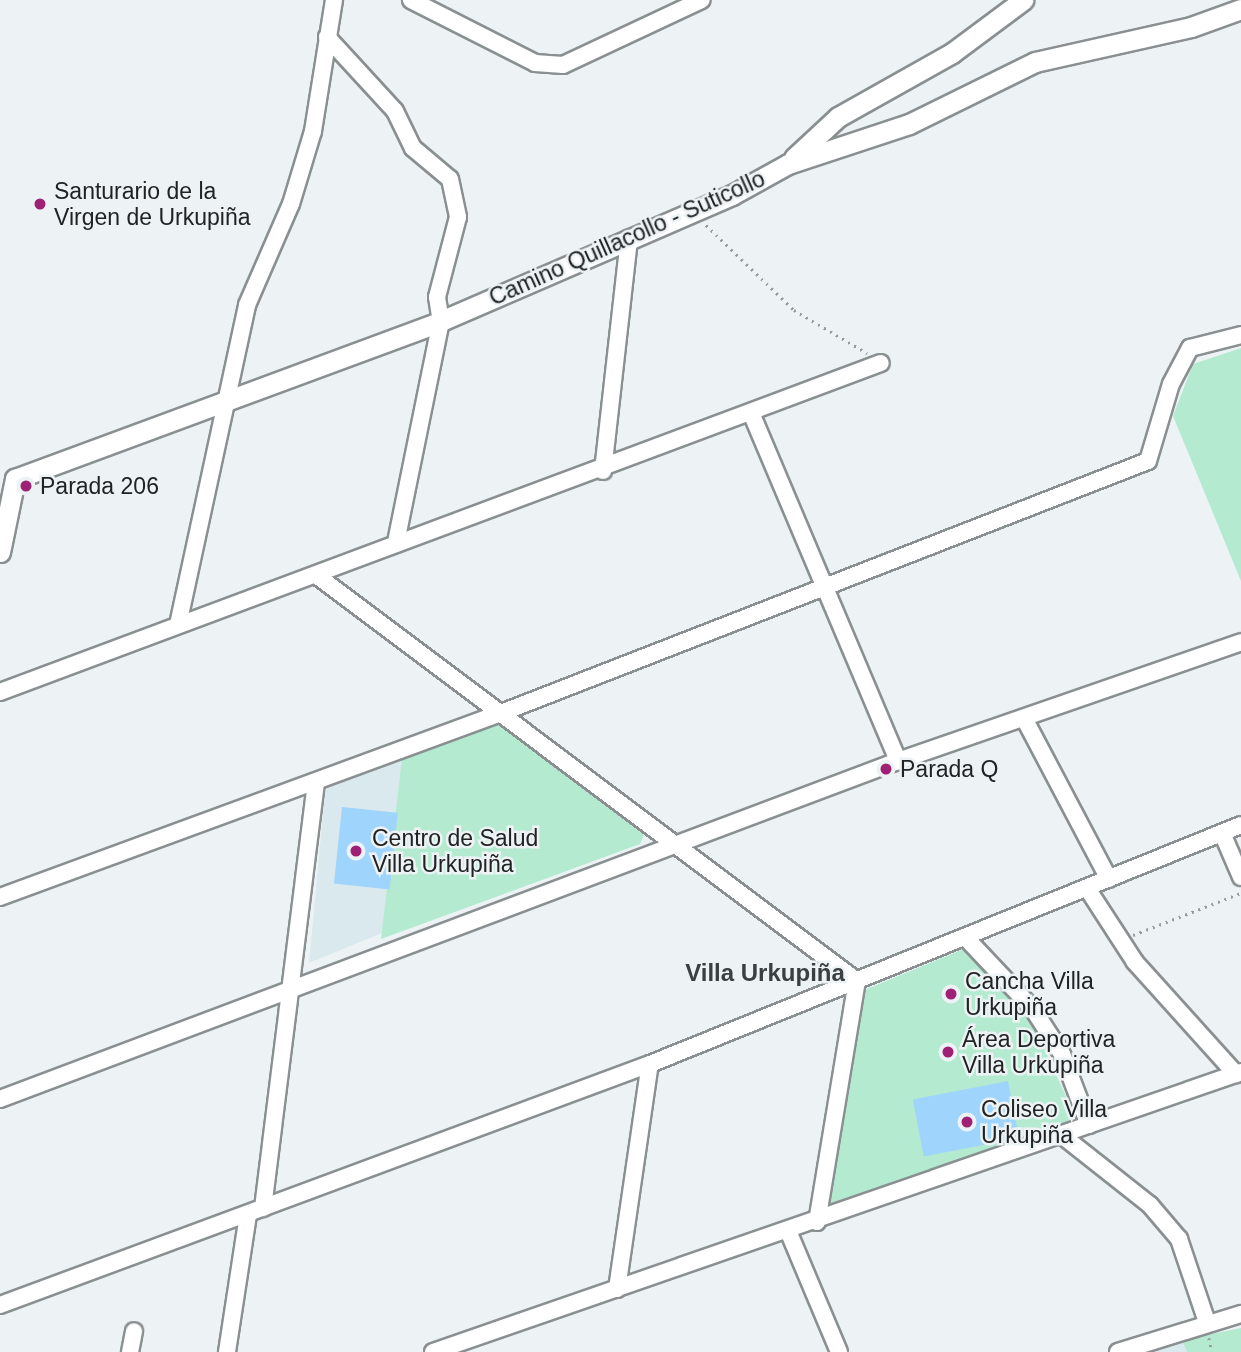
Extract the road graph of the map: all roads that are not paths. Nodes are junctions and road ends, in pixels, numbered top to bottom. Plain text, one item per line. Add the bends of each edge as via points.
1 (334, 0) edge
2 (411, 0) edge
3 (702, 0) edge
4 (1023, 0) edge
5 (1241, 9) edge
6 (327, 37) junction
7 (788, 164) junction
8 (629, 238) junction
9 (441, 321) junction
10 (1241, 335) edge
11 (881, 363) road end
12 (230, 397) junction
13 (752, 415) junction
14 (603, 471) junction
15 (396, 543) junction
16 (0, 552) edge
17 (316, 575) junction
18 (825, 586) junction
19 (179, 620) junction
20 (1241, 642) edge
21 (0, 692) edge
22 (501, 713) junction
23 (1024, 718) junction
24 (898, 761) junction
25 (317, 782) junction
26 (1241, 825) edge
27 (1222, 833) junction
28 (674, 845) junction
29 (1241, 877) edge
30 (1109, 878) junction
31 (1087, 888) junction
32 (0, 897) edge
33 (966, 939) junction
34 (857, 981) junction
35 (292, 985) junction
36 (650, 1064) junction
37 (1238, 1073) edge
38 (0, 1099) edge
39 (1088, 1125) junction
40 (1064, 1137) junction
41 (256, 1212) junction
42 (817, 1222) junction
43 (789, 1233) junction
44 (617, 1289) junction
45 (0, 1305) edge
46 (1241, 1314) edge
47 (1207, 1322) junction
48 (134, 1331) dead end
49 (130, 1352) edge
50 (228, 1352) edge
51 (433, 1352) edge
52 (839, 1352) edge
53 (1118, 1352) edge

1 - 6 street
2 - 3 street via 535,63 563,65
4 - 7 main road via 952,53 838,117
5 - 7 main road, Camino Quillacollo - Suticollo via 1191,27 1035,62 909,124
6 - 9 street via 394,111 413,148 450,179 457,217 437,297
6 - 12 street via 313,131 291,204 247,305
7 - 8 main road, Camino Quillacollo - Suticollo
8 - 9 main road, Camino Quillacollo - Suticollo
8 - 14 street
9 - 12 main road, Camino Quillacollo - Suticollo
9 - 15 street
10 - 18 street via 1191,348 1171,384 1148,461
11 - 13 street
12 - 16 main road, Camino Quillacollo - Suticollo via 15,478
12 - 19 street
13 - 14 street
13 - 18 street
14 - 15 street
15 - 17 street
17 - 19 street
17 - 22 street
18 - 22 street
18 - 24 street
19 - 21 street
20 - 23 street
22 - 25 street
22 - 28 street
23 - 24 street
23 - 30 street
24 - 28 street
25 - 32 street
25 - 35 street
26 - 27 street
27 - 29 street
27 - 30 street
28 - 34 street
28 - 35 street
30 - 31 street
31 - 33 street
31 - 37 street via 1121,940
33 - 34 street
33 - 39 street via 1040,1020 1062,1054
34 - 36 street
34 - 42 street
35 - 38 street
35 - 41 street
36 - 41 street
36 - 44 street
37 - 39 street
39 - 40 street
40 - 42 street
40 - 47 street via 1150,1205 1179,1239
41 - 45 street
41 - 50 street
42 - 43 street
43 - 44 street
43 - 52 street
44 - 51 street
46 - 47 street
47 - 53 street
48 - 49 street

